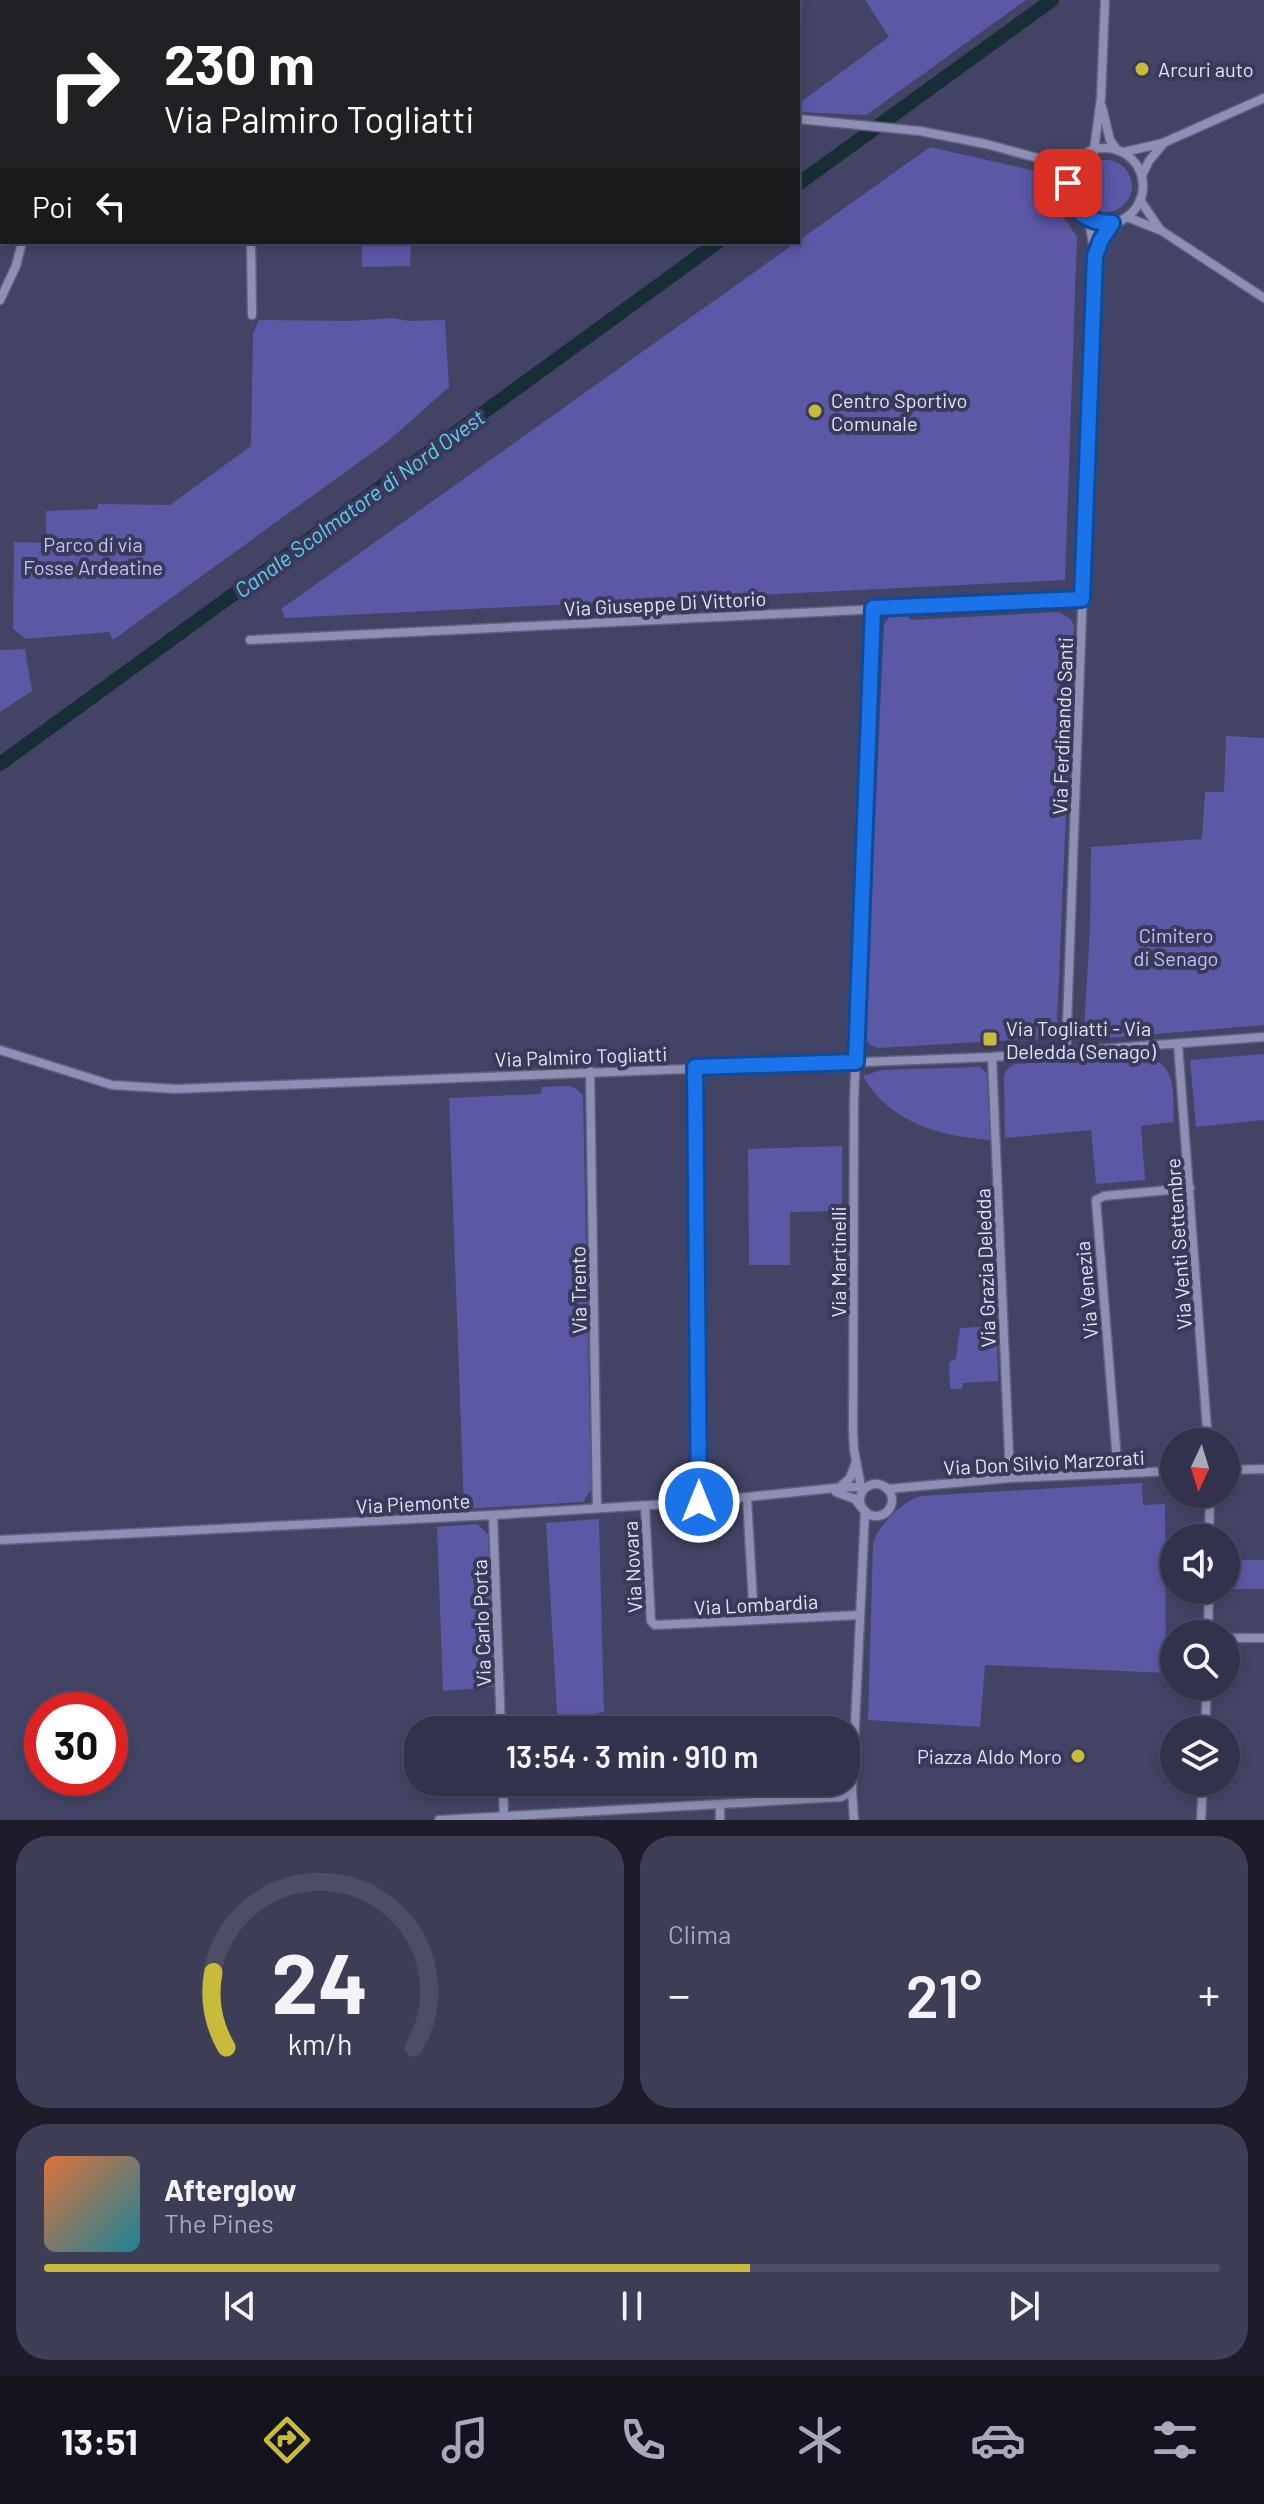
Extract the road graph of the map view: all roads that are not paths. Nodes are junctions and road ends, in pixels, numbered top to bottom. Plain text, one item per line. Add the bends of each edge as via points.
1 (1105, 0) edge
2 (1101, 98) junction
3 (1264, 98) edge
4 (801, 121) edge
5 (1163, 143) junction
6 (1094, 150) junction
7 (1119, 151) junction
8 (1079, 159) junction
9 (1045, 160) junction
10 (1142, 175) junction
11 (1068, 183) junction
12 (1140, 200) junction
13 (1127, 217) junction
14 (1089, 220) junction
15 (1112, 223) junction
16 (1162, 231) junction
17 (22, 244) edge
18 (251, 244) edge
19 (1095, 256) junction
20 (1264, 298) edge
21 (0, 300) edge
22 (252, 315) dead end
23 (1082, 599) junction
24 (873, 608) junction
25 (250, 640) dead end
26 (1264, 1037) edge
27 (1178, 1044) junction
28 (0, 1050) edge
29 (1066, 1052) junction
30 (992, 1057) junction
31 (856, 1062) junction
32 (695, 1067) junction
33 (590, 1071) junction
34 (1190, 1188) junction
35 (1207, 1428) edge
36 (856, 1462) junction
37 (1264, 1469) edge
38 (1240, 1470) edge
39 (1160, 1472) edge
40 (1118, 1473) junction
41 (1010, 1478) junction
42 (875, 1485) junction
43 (915, 1487) junction
44 (832, 1489) junction
45 (862, 1489) junction
46 (887, 1489) junction
47 (747, 1498) junction
48 (891, 1500) junction
49 (699, 1502) junction
50 (645, 1506) junction
51 (597, 1508) junction
52 (863, 1510) junction
53 (493, 1515) junction
54 (879, 1516) junction
55 (864, 1539) junction
56 (0, 1540) edge
57 (860, 1615) junction
58 (754, 1620) junction
59 (655, 1625) joint
60 (1240, 1638) edge
61 (1264, 1638) edge
62 (500, 1716) edge
63 (855, 1716) edge
64 (503, 1796) edge
65 (843, 1796) edge
66 (854, 1796) edge
67 (1202, 1796) edge
68 (720, 1804) junction
69 (588, 1816) edge
70 (504, 1818) edge
71 (464, 1819) edge
72 (439, 1820) edge
73 (720, 1820) edge
74 (854, 1820) edge
75 (1201, 1820) edge

1 - 2 street
2 - 6 street
2 - 7 street
3 - 5 street
4 - 9 street via 904,129
5 - 7 street
5 - 10 street
6 - 7 street
6 - 8 street
7 - 10 street
8 - 9 street
8 - 11 street
9 - 11 street
10 - 12 street
11 - 14 street via 1073,205
12 - 13 street
12 - 16 street
13 - 15 street
13 - 16 street
14 - 15 street
14 - 19 street, Via Ferdinando Santi
15 - 19 street, Via Ferdinando Santi
16 - 20 street
17 - 21 street
18 - 22 street
19 - 23 street, Via Ferdinando Santi
23 - 24 street, Via Giuseppe Di Vittorio
23 - 29 street, Via Ferdinando Santi
24 - 25 street, Via Giuseppe Di Vittorio
24 - 31 street, Via Martinelli
26 - 27 street, Via Palmiro Togliatti
27 - 29 street, Via Palmiro Togliatti
27 - 34 street, Via Venti Settembre
28 - 33 street, Via Palmiro Togliatti via 87,1079 145,1089
29 - 30 street, Via Palmiro Togliatti
30 - 31 street, Via Palmiro Togliatti
30 - 41 street, Via Grazia Deledda
31 - 32 street, Via Palmiro Togliatti
31 - 36 street, Via Martinelli
32 - 33 street, Via Palmiro Togliatti
32 - 49 street
33 - 51 street, Via Trento
34 - 35 street, Via Venti Settembre
34 - 40 street, Via Venezia via 1096,1200
36 - 42 street
36 - 44 street via 850,1478
36 - 45 street, Via Martinelli
37 - 38 street
39 - 40 street, Via Don Silvio Marzorati
40 - 41 street, Via Don Silvio Marzorati
41 - 43 street, Via Don Silvio Marzorati
42 - 45 street
42 - 46 street
43 - 46 street, Via Don Silvio Marzorati
43 - 48 street, Via Don Silvio Marzorati
44 - 45 street, Via Piemonte
44 - 47 street, Via Piemonte
44 - 52 street via 855,1499
45 - 52 street
46 - 48 street
47 - 49 street, Via Piemonte
47 - 58 street
48 - 54 street
49 - 50 street, Via Piemonte
50 - 51 street, Via Piemonte
50 - 59 street, Via Novara
51 - 53 street, Via Piemonte
52 - 54 street
52 - 55 street
53 - 56 street, Via Piemonte
53 - 62 street, Via Carlo Porta
54 - 55 street
55 - 57 street
57 - 58 street, Via Lombardia
57 - 63 street
58 - 59 street, Via Lombardia
60 - 61 street
64 - 70 street
65 - 68 street
66 - 74 street
67 - 75 street
68 - 69 street
68 - 73 street
69 - 70 street
70 - 71 street
71 - 72 street

